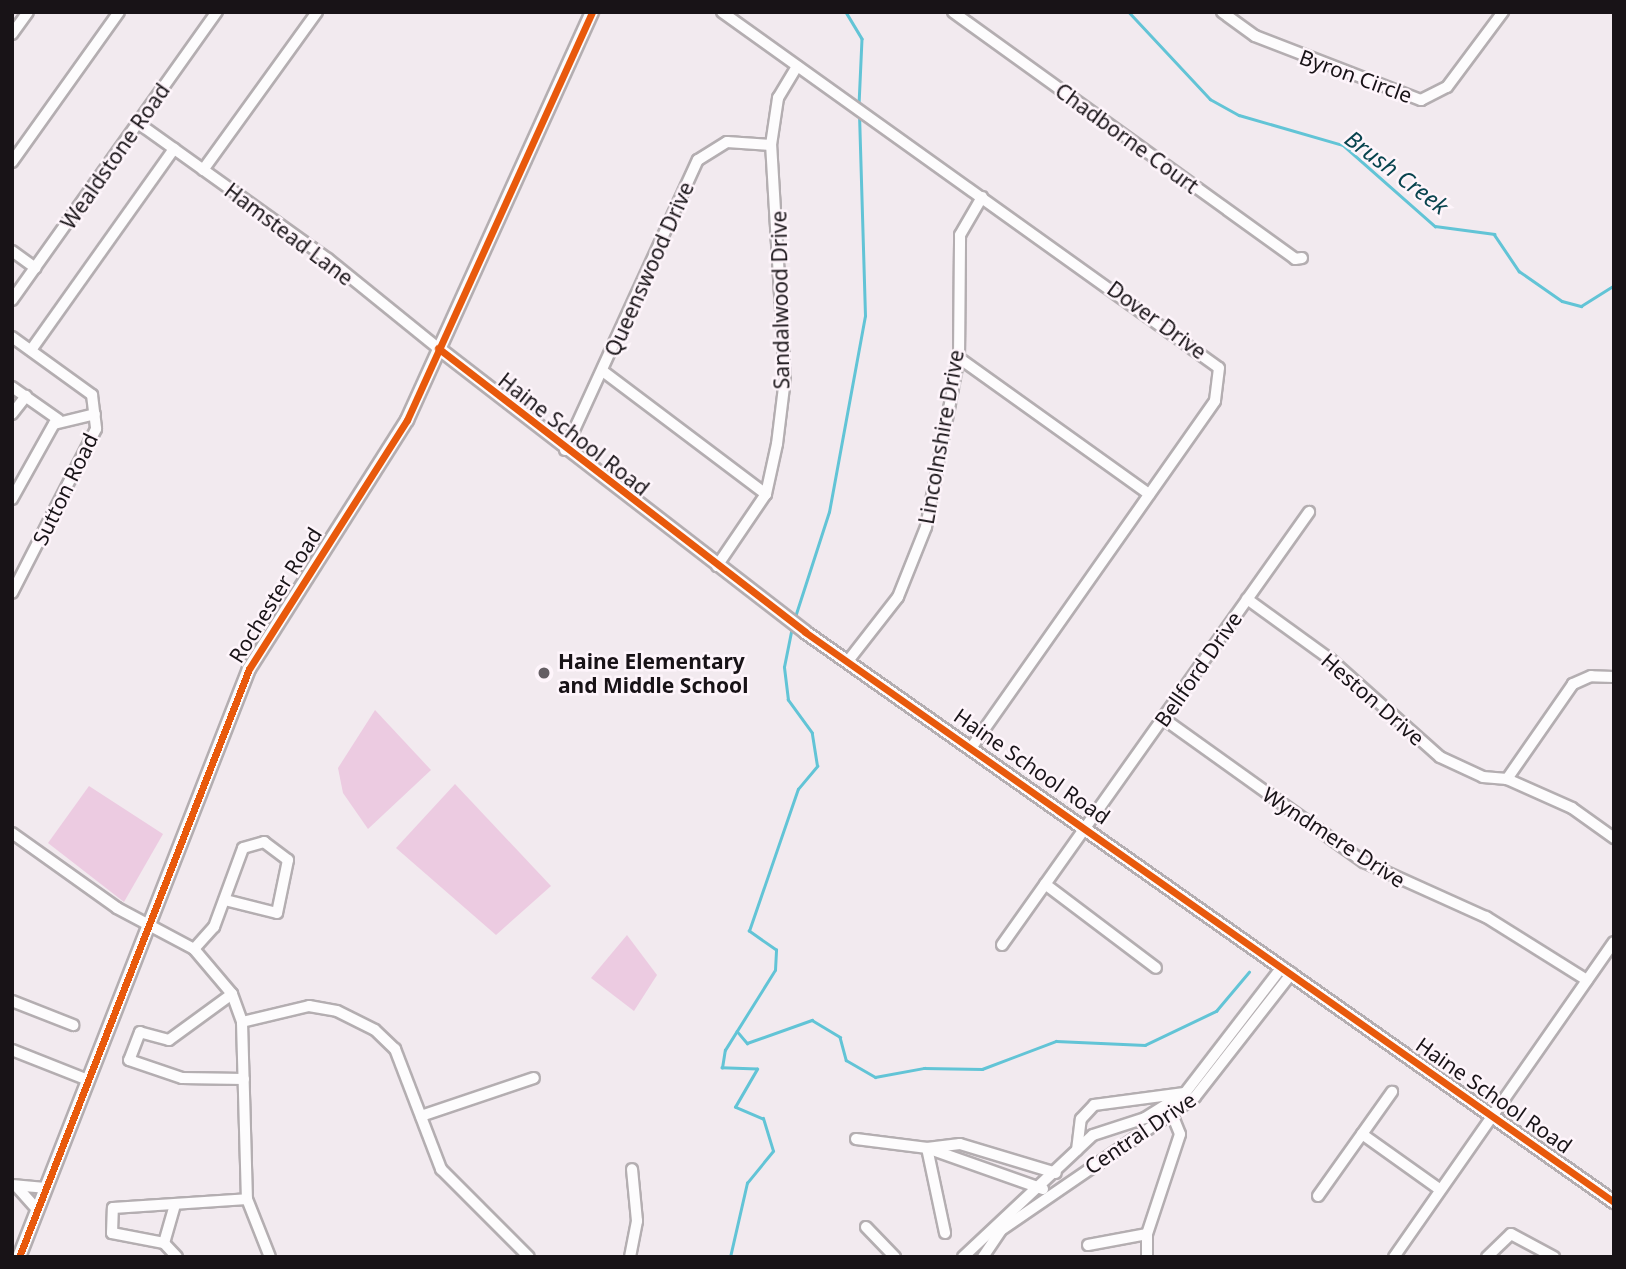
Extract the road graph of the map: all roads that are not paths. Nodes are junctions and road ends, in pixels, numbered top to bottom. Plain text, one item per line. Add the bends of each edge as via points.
1 (28, 12) edge
2 (119, 12) edge
3 (218, 12) edge
4 (317, 12) edge
5 (592, 12) edge
6 (722, 12) edge
7 (953, 12) edge
8 (1222, 12) edge
9 (1503, 12) edge
10 (12, 34) edge
11 (797, 66) junction
12 (138, 123) junction
13 (771, 145) junction
14 (174, 149) junction
15 (12, 162) edge
16 (203, 170) junction
17 (982, 197) junction
18 (12, 251) edge
19 (1302, 258) dead end
20 (35, 268) junction
21 (12, 300) edge
22 (12, 337) edge
23 (438, 348) junction
24 (31, 350) junction
25 (959, 358) junction
26 (604, 372) junction
27 (12, 387) edge
28 (26, 396) junction
29 (12, 414) edge
30 (95, 414) junction
31 (59, 420) junction
32 (565, 450) junction
33 (766, 494) junction
34 (1149, 494) junction
35 (12, 499) edge
36 (1309, 512) dead end
37 (717, 566) junction
38 (12, 593) edge
39 (1247, 599) junction
40 (848, 661) junction
41 (1614, 677) edge
42 (1164, 719) junction
43 (973, 745) junction
44 (1507, 779) junction
45 (1087, 826) junction
46 (12, 833) edge
47 (1614, 838) edge
48 (1045, 884) junction
49 (225, 900) junction
50 (145, 925) junction
51 (1614, 943) edge
52 (1002, 945) dead end
53 (194, 949) junction
54 (1156, 968) dead end
55 (1287, 970) junction
56 (1587, 981) junction
57 (232, 994) junction
58 (12, 1001) edge
59 (242, 1022) junction
60 (73, 1025) dead end
61 (12, 1050) edge
62 (534, 1078) dead end
63 (244, 1079) junction
64 (88, 1080) junction
65 (1392, 1092) dead end
66 (1185, 1093) junction
67 (1170, 1110) junction
68 (1490, 1114) junction
69 (421, 1116) junction
70 (1362, 1134) junction
71 (856, 1139) dead end
72 (927, 1148) junction
73 (1074, 1154) junction
74 (1095, 1163) junction
75 (632, 1169) dead end
76 (1056, 1173) junction
77 (15, 1186) edge
78 (45, 1188) junction
79 (1040, 1188) junction
80 (1061, 1188) junction
81 (1439, 1189) junction
82 (1318, 1196) dead end
83 (247, 1199) junction
84 (1614, 1202) edge
85 (175, 1205) junction
86 (37, 1209) junction
87 (866, 1227) dead end
88 (945, 1233) dead end
89 (1147, 1234) junction
90 (164, 1243) junction
91 (1088, 1245) dead end
92 (975, 1252) edge
93 (268, 1256) edge
94 (19, 1257) edge
95 (177, 1257) edge
96 (529, 1257) edge
97 (630, 1257) edge
98 (895, 1257) edge
99 (963, 1257) edge
100 (983, 1257) edge
101 (1147, 1257) edge
102 (1394, 1257) edge
103 (1487, 1257) edge
104 (1555, 1257) edge

1 - 10 street
2 - 15 street
3 - 12 street, Wealdstone Road
4 - 16 street
5 - 23 street, Rochester Road
6 - 11 street, Dover Drive
7 - 19 street, Chadborne Court via 1295,259
8 - 9 street, Byron Circle via 1255,36 1421,100 1447,87
11 - 13 street, Sandalwood Drive via 778,98
11 - 17 street, Dover Drive
12 - 14 street, Hamstead Lane
12 - 20 street, Wealdstone Road
13 - 26 street, Queenswood Drive via 727,142 698,160
13 - 33 street, Sandalwood Drive via 785,379
14 - 16 street, Hamstead Lane
14 - 24 street
16 - 23 street, Hamstead Lane
17 - 25 street, Lincolnshire Drive via 960,234
17 - 34 street, Dover Drive via 1219,368 1216,401
18 - 20 street
20 - 21 street, Wealdstone Road
22 - 24 street, Sutton Road
23 - 32 street, Haine School Road
23 - 50 street, Rochester Road via 402,429 249,669
24 - 30 street, Sutton Road via 85,389
25 - 34 street
25 - 40 street, Lincolnshire Drive via 913,569
26 - 32 street, Queenswood Drive
26 - 33 street
27 - 28 street
28 - 29 street
28 - 31 street
30 - 31 street
30 - 38 street, Sutton Road via 96,429
31 - 35 street
32 - 37 street, Haine School Road
33 - 37 street, Sandalwood Drive
34 - 43 street, Dover Drive
36 - 39 street, Bellford Drive
37 - 40 street, Haine School Road
39 - 42 street, Bellford Drive
39 - 44 street, Heston Drive via 1329,659 1440,757 1483,777
40 - 43 street, Haine School Road
41 - 44 street via 1591,676 1573,684
42 - 45 street, Bellford Drive
42 - 56 street, Wyndmere Drive via 1364,862 1486,917
43 - 45 street, Haine School Road
44 - 47 street, Heston Drive
45 - 48 street, Bellford Drive
45 - 55 street, Haine School Road
46 - 50 street
48 - 52 street, Bellford Drive
48 - 54 street
49 - 49 street via 248,844 264,842 288,860 277,913
49 - 53 street via 209,937
50 - 53 street
50 - 64 street, Rochester Road
51 - 56 street
53 - 57 street
55 - 66 street, Central Drive
55 - 67 street, Central Drive via 1204,1089
55 - 68 street, Haine School Road
56 - 68 street
57 - 59 street
57 - 63 street via 169,1040 140,1032 129,1060 182,1078
58 - 60 street
59 - 63 street
59 - 69 street via 309,1006 358,1018 395,1049
61 - 64 street
62 - 69 street
63 - 83 street
64 - 78 street, Rochester Road
65 - 70 street
66 - 67 street, Central Drive
66 - 73 street, Central Drive via 1094,1105 1081,1119
67 - 73 street, Central Drive via 1093,1135
67 - 74 street, Central Drive
67 - 89 street via 1181,1134
68 - 81 street
68 - 84 street, Haine School Road
69 - 96 street via 452,1184
70 - 81 street
70 - 82 street
71 - 72 street, Central Drive
72 - 76 street, Central Drive via 960,1144
72 - 79 street, Central Drive
72 - 88 street
73 - 74 street
73 - 76 street, Central Drive
74 - 80 street, Central Drive
75 - 97 street via 637,1221
76 - 79 street, Central Drive
77 - 78 street
77 - 86 street
78 - 86 street, Rochester Road
79 - 80 street, Central Drive
79 - 92 street, Central Drive
80 - 100 street, Central Drive via 995,1235
81 - 102 street
83 - 85 street
83 - 93 street
85 - 90 street
85 - 90 street via 118,1206 110,1212 112,1234
86 - 94 street, Rochester Road
87 - 98 street
89 - 91 street
89 - 101 street
90 - 95 street
92 - 99 street, Central Drive
103 - 104 street via 1511,1234

